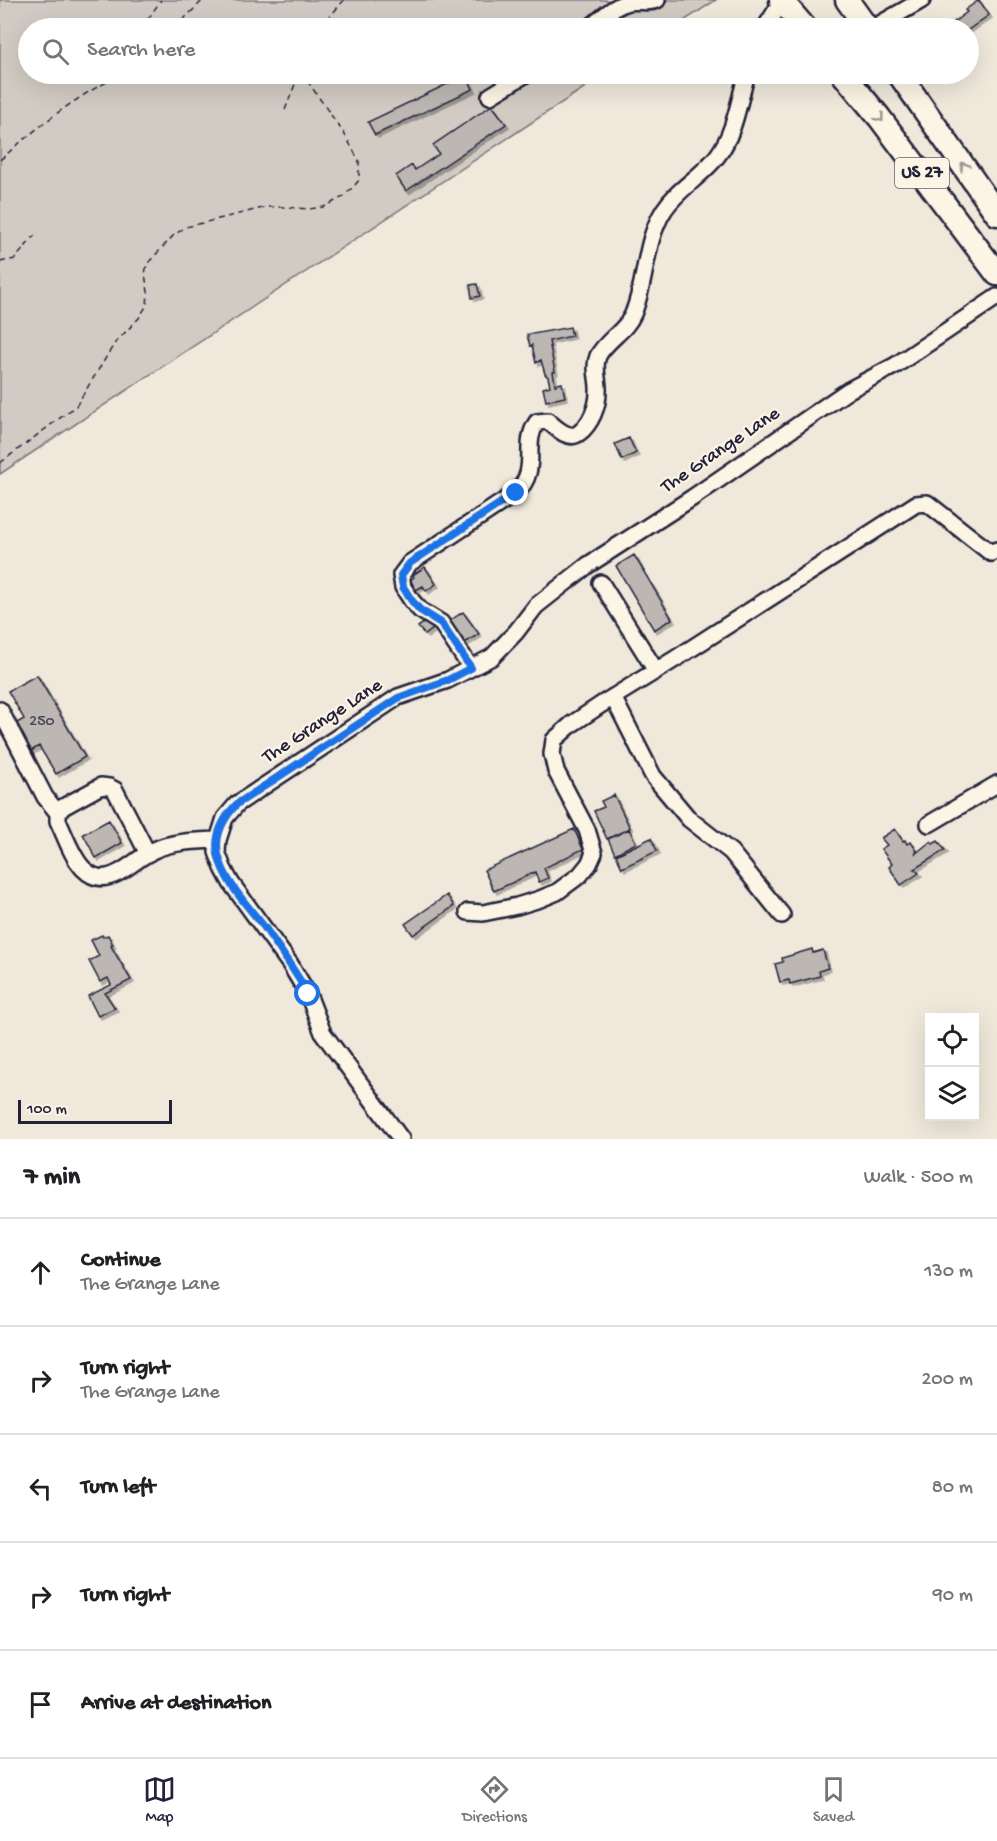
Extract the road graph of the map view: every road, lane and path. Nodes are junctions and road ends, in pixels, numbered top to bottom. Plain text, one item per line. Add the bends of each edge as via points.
1 (161, 0) edge
2 (203, 0) edge
3 (344, 0) edge
4 (657, 0) edge
5 (847, 0) edge
6 (922, 0) edge
7 (635, 1) edge
8 (781, 1) edge
9 (149, 18) edge
10 (185, 18) edge
11 (329, 18) edge
12 (602, 18) edge
13 (771, 18) edge
14 (796, 18) edge
15 (860, 18) edge
16 (890, 18) edge
17 (102, 84) edge
18 (295, 84) edge
19 (309, 84) edge
20 (510, 84) edge
21 (744, 84) edge
22 (851, 84) edge
23 (906, 84) edge
24 (490, 96) dead end
25 (285, 110) dead end
26 (0, 160) edge
27 (996, 211) edge
28 (35, 235) dead end
29 (0, 262) edge
30 (997, 274) edge
31 (997, 297) edge
32 (0, 463) edge
33 (995, 553) edge
34 (601, 583) dead end
35 (471, 668) junction
36 (656, 671) junction
37 (613, 697) junction
38 (0, 710) edge
39 (997, 784) edge
40 (58, 813) junction
41 (929, 824) dead end
42 (218, 840) junction
43 (148, 854) junction
44 (468, 912) dead end
45 (782, 915) dead end
46 (401, 1139) edge

1 - 9 path
2 - 10 path
3 - 11 path
4 - 7 street
5 - 15 highway
6 - 16 street
7 - 12 street via 620,5
8 - 13 street
8 - 14 highway
17 - 26 path
18 - 25 path
19 - 32 path via 359,161 359,180 355,185 324,207 267,207 186,227 174,235 147,264 147,305 115,344 76,406
20 - 24 street
21 - 35 street via 726,143 718,156 674,196 653,232 630,321 599,355 595,366 598,392 588,423 574,435 564,434 548,421 537,422 531,435 531,464 525,484 410,563 401,575 412,601 441,623
22 -> 30 highway, US 27
27 -> 23 highway, US 27
28 - 29 path via 15,259
31 - 35 street, The Grange Lane via 896,365 849,390 588,565 536,606 492,657
33 - 36 street via 927,503 916,504
34 - 36 street
35 - 42 street, The Grange Lane via 398,698 237,804 225,818
36 - 37 street
37 - 44 street via 554,740 556,771 587,830 594,853 589,864 557,892 540,899 483,913
37 - 45 street via 653,776 689,819 731,852
38 - 40 street via 45,797
39 - 41 street
40 - 43 street via 74,855 89,874 107,878
40 - 43 street via 101,786 109,787 115,790
42 - 43 street via 170,845
42 - 46 street via 218,852 231,883 296,974 323,1033

